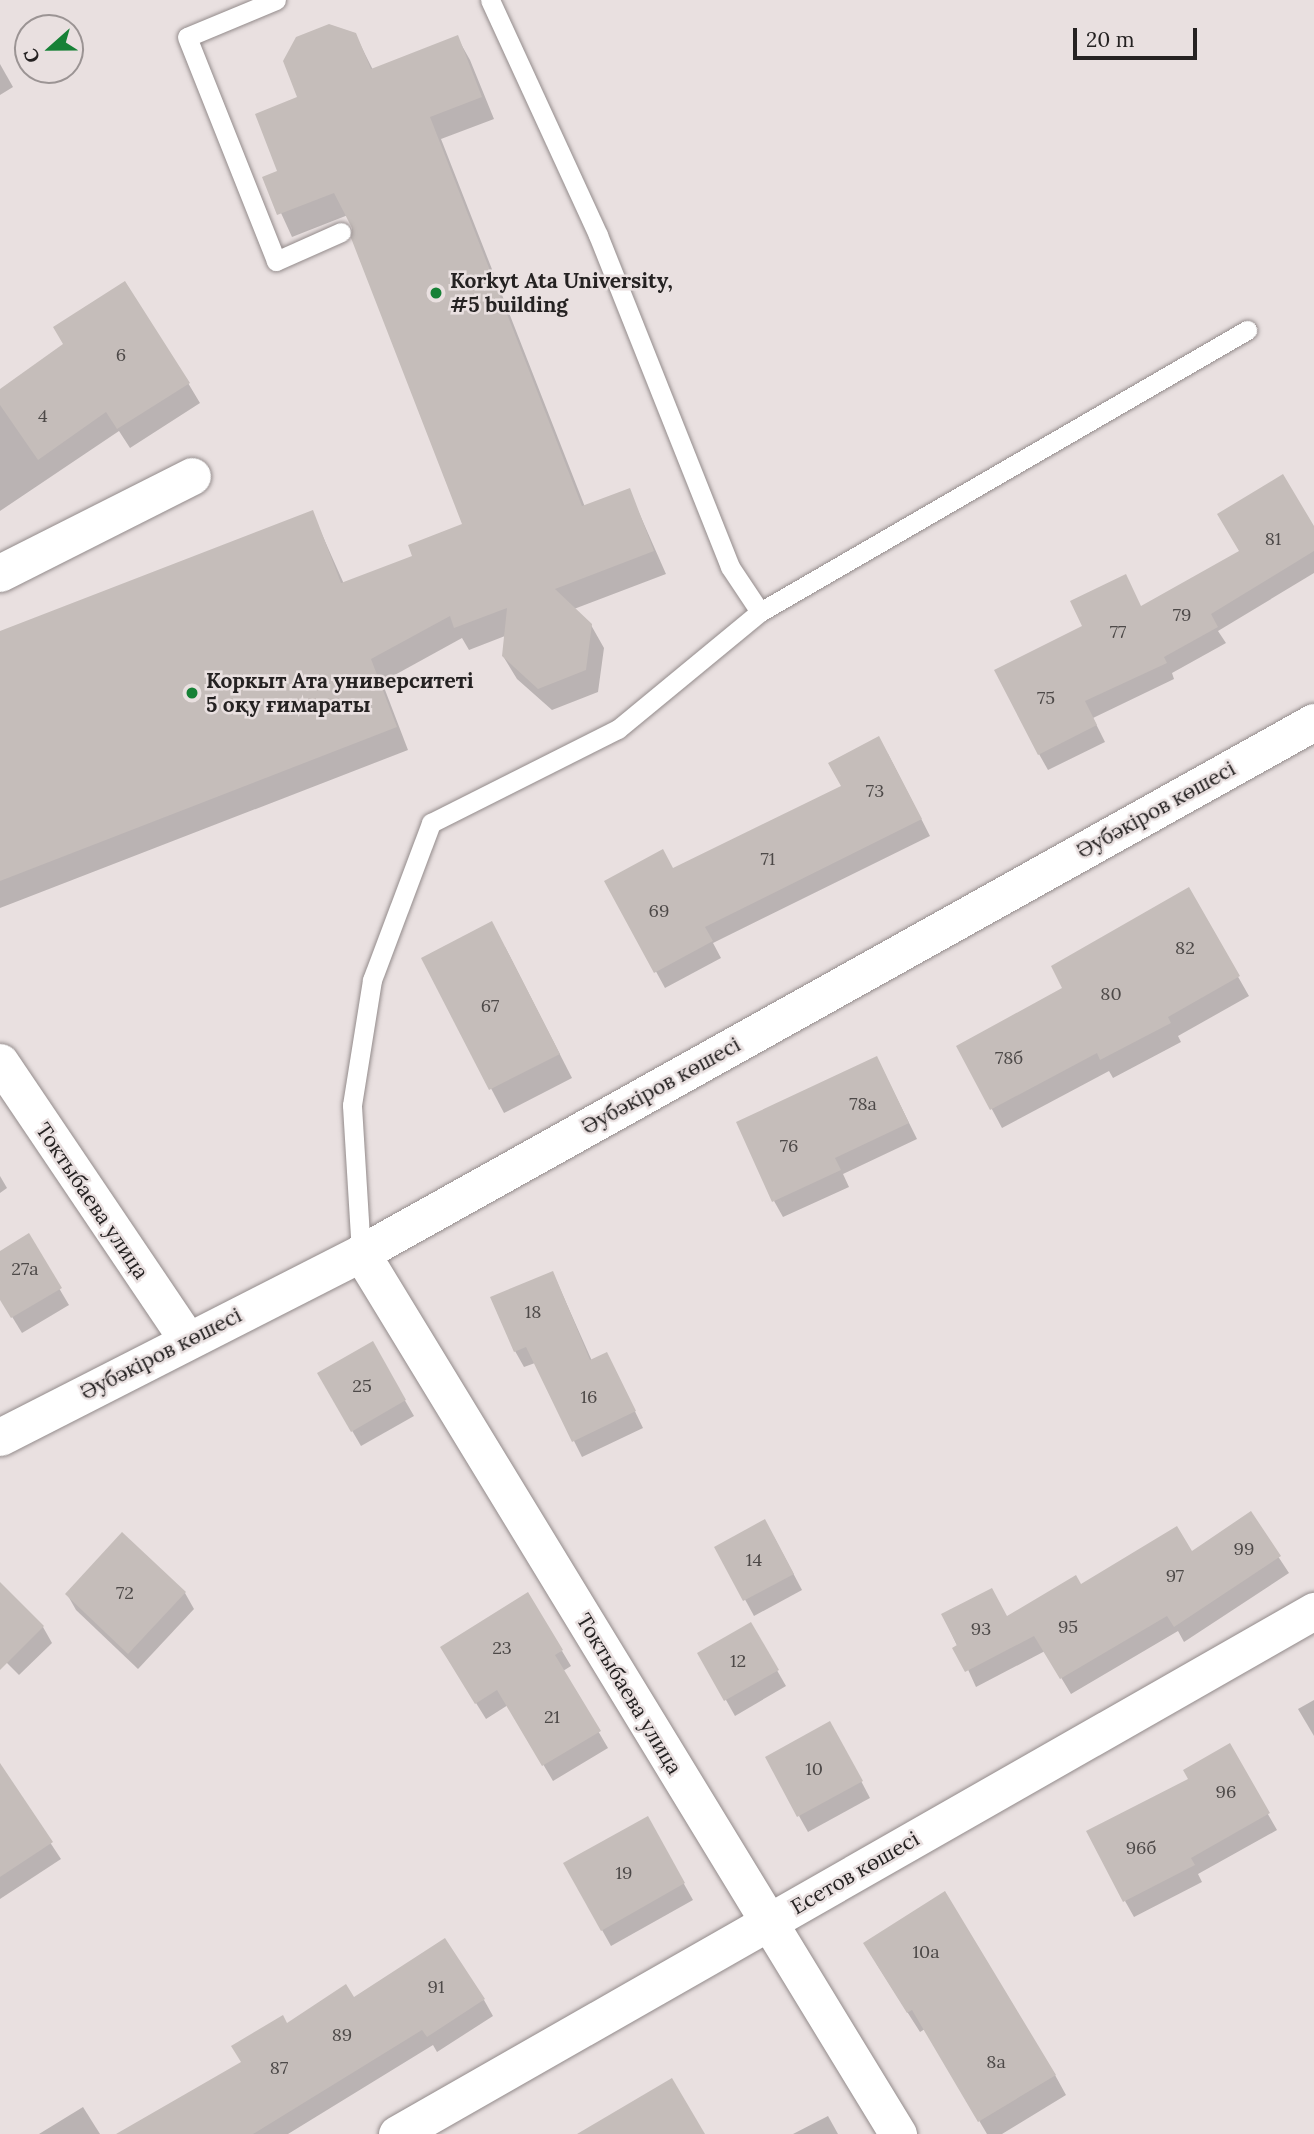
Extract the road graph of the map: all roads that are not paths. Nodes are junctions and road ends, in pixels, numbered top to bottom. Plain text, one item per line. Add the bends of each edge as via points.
1 (276, 0) edge
2 (490, 0) edge
3 (341, 232) dead end
4 (1247, 330) dead end
5 (192, 476) dead end
6 (0, 573) edge
7 (760, 612) junction
8 (1314, 722) edge
9 (0, 1062) edge
10 (361, 1254) junction
11 (187, 1339) junction
12 (0, 1437) edge
13 (1314, 1611) edge
14 (769, 1922) junction
15 (397, 2134) edge
16 (898, 2134) edge

1 - 3 lane via 187,37 276,261
2 - 7 lane via 598,235 730,567
4 - 7 lane
5 - 6 street
7 - 10 lane via 618,729 431,823 370,992 352,1105
8 - 10 street, Әубәкіров көшесі
9 - 11 street, Токтыбаева улица
10 - 11 street, Әубәкіров көшесі
10 - 14 street, Токтыбаева улица
11 - 12 street, Әубәкіров көшесі
13 - 14 street, Есетов көшесі
14 - 15 street, Есетов көшесі
14 - 16 street, Токтыбаева улица

